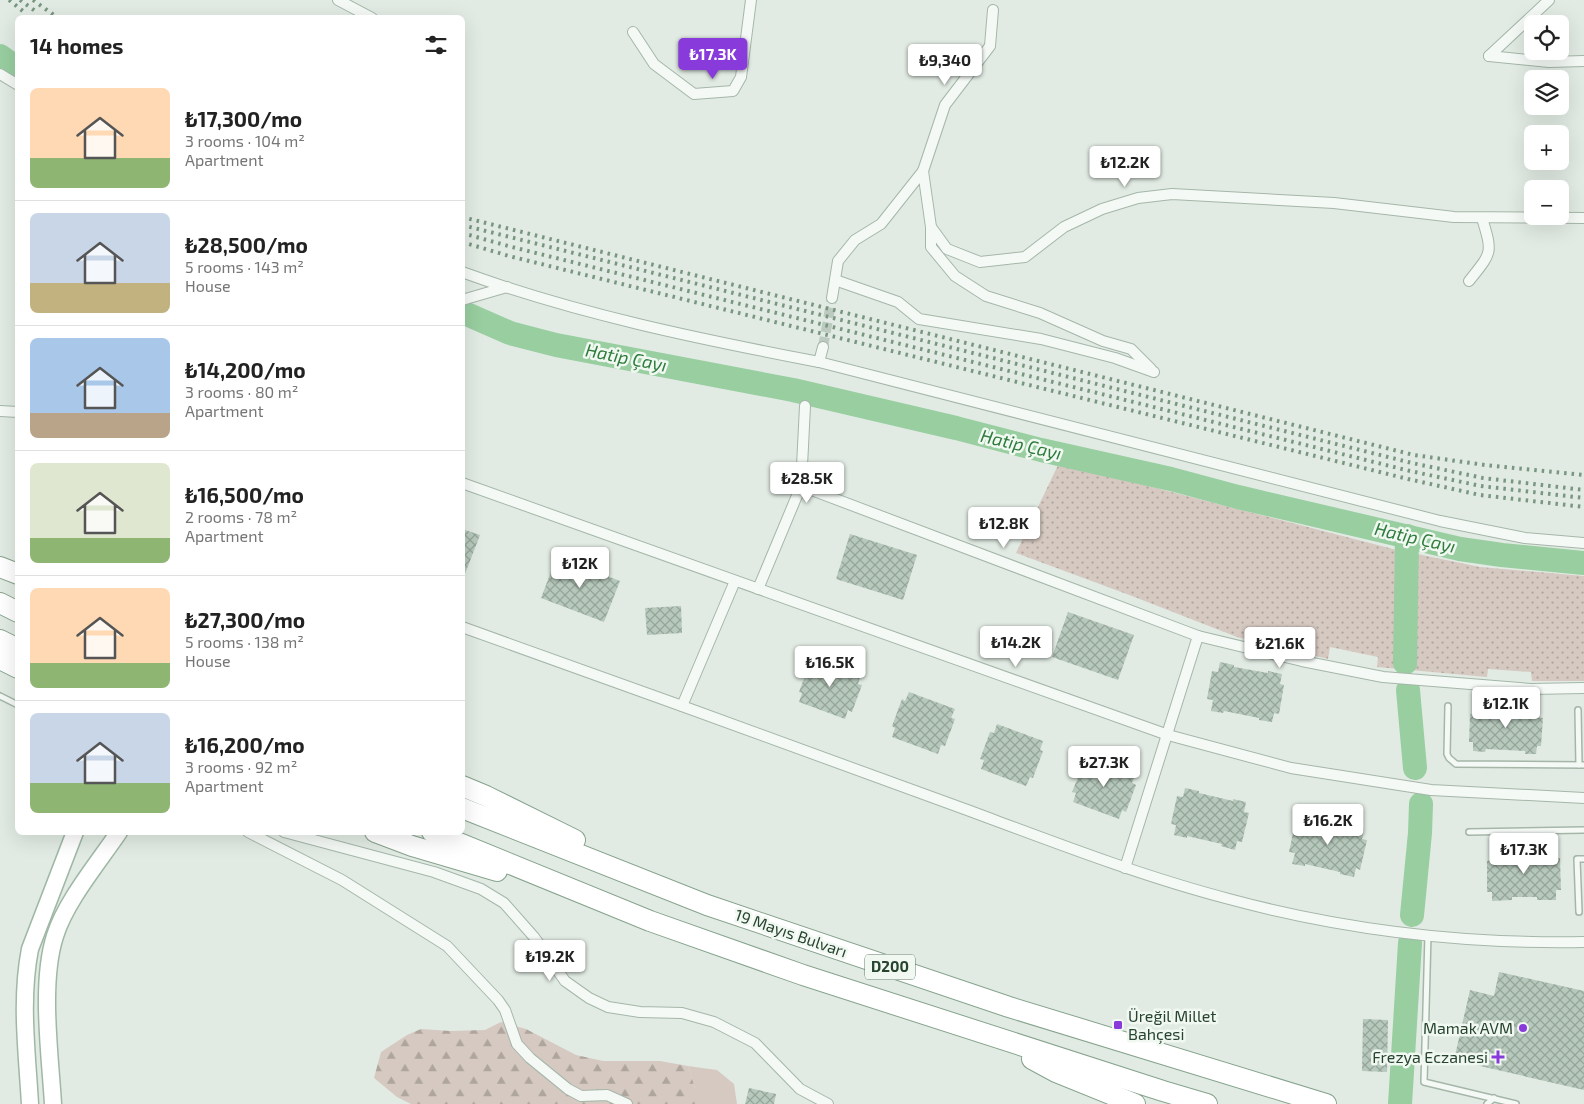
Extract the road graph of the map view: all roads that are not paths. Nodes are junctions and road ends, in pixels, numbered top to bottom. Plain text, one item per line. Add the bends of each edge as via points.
1 (338, 0) edge
2 (751, 0) edge
3 (1549, 0) edge
4 (993, 10) dead end
5 (366, 15) edge
6 (633, 32) dead end
7 (1584, 61) edge
8 (0, 74) edge
9 (15, 83) edge
10 (924, 171) junction
11 (1482, 218) junction
12 (1584, 218) edge
13 (931, 227) junction
14 (465, 273) edge
15 (835, 280) junction
16 (1469, 281) dead end
17 (508, 287) junction
18 (832, 298) tunnel mouth
19 (465, 299) edge
20 (823, 347) tunnel mouth
21 (819, 362) junction
22 (805, 406) dead end
23 (0, 411) edge
24 (15, 412) edge
25 (465, 484) edge
26 (801, 486) junction
27 (1584, 543) edge
28 (0, 567) edge
29 (15, 573) edge
30 (735, 581) junction
31 (758, 589) junction
32 (0, 603) edge
33 (15, 610) edge
34 (465, 628) edge
35 (1198, 636) junction
36 (0, 640) edge
37 (15, 647) edge
38 (0, 659) edge
39 (15, 666) edge
40 (1584, 688) edge
41 (1, 698) edge
42 (15, 704) edge
43 (682, 706) junction
44 (1448, 706) dead end
45 (1578, 710) dead end
46 (1168, 735) junction
47 (1581, 765) edge
48 (465, 787) edge
49 (1584, 798) edge
50 (465, 809) edge
51 (1584, 830) edge
52 (1469, 832) dead end
53 (74, 835) edge
54 (117, 835) edge
55 (254, 835) edge
56 (295, 835) edge
57 (383, 835) edge
58 (439, 835) edge
59 (1584, 859) edge
60 (1125, 868) junction
61 (707, 905) junction
62 (1579, 912) dead end
63 (650, 921) junction
64 (1428, 935) junction
65 (1584, 942) edge
66 (989, 1035) junction
67 (1494, 1098) junction
68 (30, 1104) edge
69 (53, 1104) edge
70 (627, 1104) edge
71 (828, 1104) edge
72 (1134, 1104) edge
73 (1207, 1104) edge
74 (1326, 1104) edge
75 (1487, 1104) edge
76 (1516, 1104) edge

1 - 5 street
2 - 6 street via 741,77 733,90 694,94 654,64
3 - 7 street via 1489,56 1548,62
4 - 10 street via 990,46 945,105
8 - 9 street
10 - 13 street
10 - 15 street via 880,224 855,240 838,261
11 - 12 street
11 - 13 street via 1334,203 1172,194 1138,198 1102,209 1064,227 1025,256 980,262 947,249
11 - 16 street via 1489,242 1489,256
13 - 15 street via 931,247 955,276 986,296 1040,313 1103,341 1131,349 1154,372 1042,339 919,319 898,302
14 - 17 street
15 - 18 street
17 - 19 street
17 - 21 street via 669,330
20 - 21 street
21 - 27 street via 1440,521 1525,538
22 - 26 street
23 - 24 street
25 - 30 street
26 - 31 street
26 - 35 street
28 - 29 highway
30 - 31 street
30 - 43 street
31 - 46 street
32 - 33 highway
34 - 43 street
35 - 40 street via 1383,677 1531,689
35 - 46 street
36 - 37 highway
38 - 39 highway
41 - 42 lane
43 - 60 street
44 - 47 lane via 1447,754 1456,764
45 - 47 lane
46 - 49 street via 1291,768 1430,790
46 - 60 street
48 - 61 highway
50 - 61 highway, 19 Mayıs Bulvarı / D200
51 - 52 lane
53 - 68 main road via 30,949 26,969 24,1014
54 - 69 main road via 67,910 55,935 49,960 47,983
55 - 70 street via 342,880 447,946 498,1000 517,1044 530,1058 581,1096 607,1095
56 - 71 street via 434,872 481,889 504,903 534,937 565,981 589,998 608,1007 682,1013 714,1022 756,1042 800,1089
57 - 63 highway
58 - 63 highway, D200
59 - 62 lane via 1577,859
60 - 64 street via 1229,900 1328,921
61 - 74 highway, 19 Mayıs Bulvarı / D200 via 1008,1006
63 - 66 highway, D200
64 - 65 street via 1540,943
64 - 67 lane via 1424,1082
66 - 72 highway via 1056,1072
66 - 73 highway, D200
67 - 75 lane
67 - 76 lane

